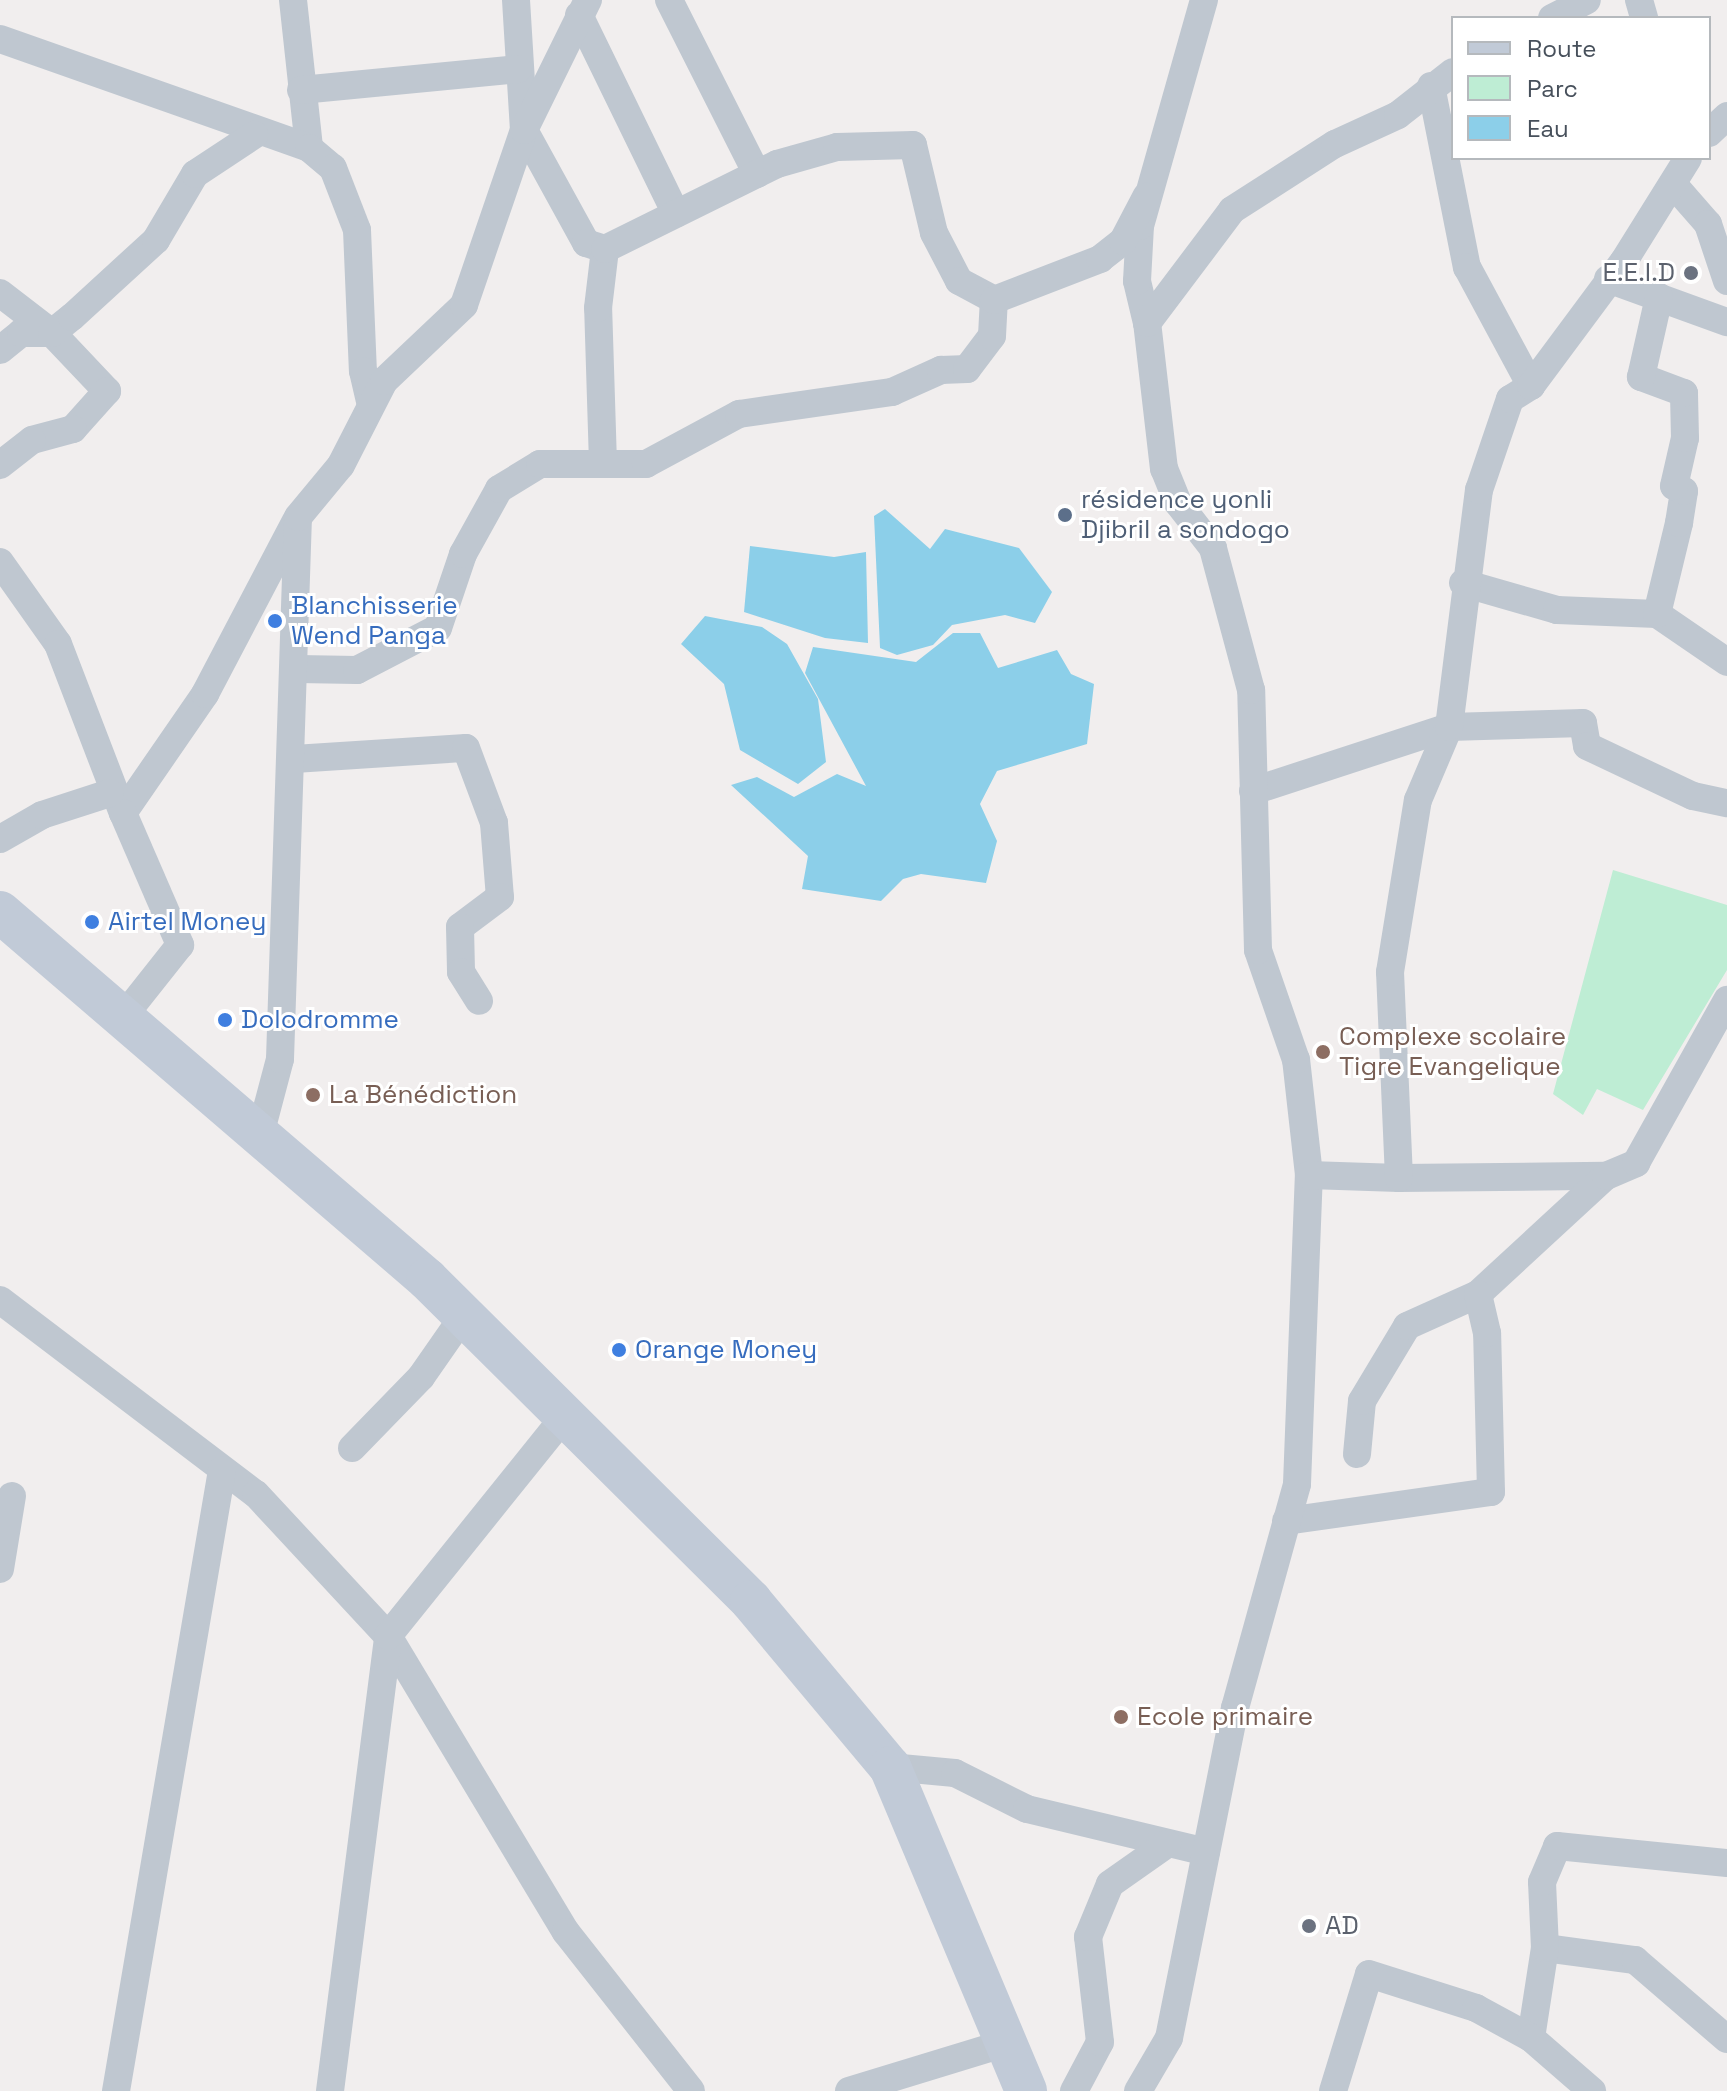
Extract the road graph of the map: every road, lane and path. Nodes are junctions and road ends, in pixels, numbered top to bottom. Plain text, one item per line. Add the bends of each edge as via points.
1 (293, 0) edge
2 (516, 0) edge
3 (669, 0) edge
4 (1204, 0) edge
5 (1587, 0) edge
6 (584, 7) edge
7 (1556, 16) edge
8 (0, 39) edge
9 (518, 69) junction
10 (1442, 79) edge
11 (301, 90) junction
12 (1727, 116) edge
13 (524, 130) junction
14 (1711, 131) edge
15 (254, 135) junction
16 (1451, 147) edge
17 (309, 148) junction
18 (1453, 160) edge
19 (1683, 166) edge
20 (757, 174) junction
21 (1146, 197) junction
22 (676, 214) junction
23 (605, 249) junction
24 (1608, 279) junction
25 (1727, 281) edge
26 (0, 293) edge
27 (1659, 297) junction
28 (994, 300) junction
29 (1727, 322) edge
30 (1147, 323) junction
31 (52, 333) junction
32 (0, 350) edge
33 (1531, 386) junction
34 (371, 405) junction
35 (603, 463) junction
36 (0, 465) edge
37 (298, 517) junction
38 (0, 562) edge
39 (1463, 583) junction
40 (1657, 614) junction
41 (1727, 662) edge
42 (298, 669) junction
43 (1449, 727) junction
44 (294, 759) junction
45 (1253, 791) junction
46 (117, 803) junction
47 (1727, 803) edge
48 (0, 839) edge
49 (0, 912) edge
50 (1727, 1000) edge
51 (479, 1001) dead end
52 (123, 1017) junction
53 (261, 1131) junction
54 (1309, 1175) junction
55 (1606, 1176) junction
56 (1399, 1178) junction
57 (1478, 1294) junction
58 (0, 1300) edge
59 (465, 1314) junction
60 (566, 1415) junction
61 (352, 1448) dead end
62 (1357, 1454) dead end
63 (222, 1470) junction
64 (12, 1496) dead end
65 (1286, 1521) junction
66 (0, 1569) edge
67 (388, 1636) junction
68 (890, 1767) junction
69 (1167, 1844) junction
70 (1206, 1852) junction
71 (1727, 1863) edge
72 (1545, 1948) junction
73 (1531, 2038) junction
74 (1727, 2039) edge
75 (1009, 2042) junction
76 (116, 2091) edge
77 (330, 2091) edge
78 (691, 2091) edge
79 (849, 2091) edge
80 (1026, 2091) edge
81 (1074, 2091) edge
82 (1138, 2091) edge
83 (1333, 2091) edge
84 (1592, 2091) edge

1 - 11 street
2 - 9 street
3 - 20 street
4 - 21 street
5 - 7 street
6 - 13 street
6 - 22 street
8 - 15 street via 170,96
9 - 11 street
9 - 13 street
10 - 16 street
10 - 30 street via 1398,115 1335,144 1232,210
11 - 17 street
12 - 14 street
13 - 23 street via 586,243
13 - 34 street via 464,305 432,342 394,370
15 - 17 street
15 - 31 street via 195,174 156,240
17 - 34 street via 344,183 352,208
18 - 33 street via 1467,267
19 - 24 street
19 - 25 street
20 - 22 street
20 - 28 street via 837,147 913,145 934,233 959,281
21 - 28 street via 1123,241 1100,259
21 - 30 street via 1137,281
22 - 23 street
23 - 35 street via 598,322
24 - 27 street
24 - 33 street
26 - 31 street
27 - 29 street
27 - 40 street via 1641,377 1684,393 1685,438 1674,486 1684,491 1679,523
28 - 35 street via 992,336 967,369 941,370 892,392 739,414 646,464
30 - 45 street via 1164,469 1178,503 1213,548 1251,690
31 - 32 street via 21,333
31 - 36 street via 107,391 73,429 32,440
33 - 39 street via 1510,399 1499,428
34 - 37 street via 341,465
35 - 42 street via 540,464 499,489 463,554 438,628 357,670
37 - 42 street
37 - 46 street via 205,694
38 - 46 street via 58,644
39 - 40 street via 1557,610
39 - 43 street
40 - 41 street
42 - 44 street
43 - 45 street
43 - 47 street via 1583,723 1587,746 1693,796
43 - 56 street via 1418,800 1390,972
44 - 51 street via 466,748 494,823 500,897 460,927 461,972
44 - 53 street via 280,1059
45 - 54 street via 1258,950 1296,1060
46 - 48 street via 42,815
46 - 52 street via 180,945
49 - 52 street
50 - 55 street via 1636,1163
52 - 53 street
53 - 59 street
54 - 56 street
54 - 65 street via 1306,1361 1297,1484
55 - 56 street
55 - 57 street
57 - 62 street via 1407,1326 1362,1401
57 - 65 street via 1487,1333 1491,1492
58 - 63 street
59 - 60 street
59 - 61 street via 421,1377
60 - 67 street
60 - 68 street via 725,1571
63 - 67 street via 256,1494
63 - 76 street
64 - 66 street
65 - 70 street via 1235,1708
67 - 77 street
67 - 78 street via 566,1932
68 - 69 street via 955,1773 1027,1809
68 - 75 street
69 - 70 street
69 - 81 street via 1110,1884 1088,1937 1100,2042
70 - 82 street via 1169,2038
71 - 72 street via 1557,1846 1542,1882
72 - 73 street
72 - 74 street via 1635,1960
73 - 83 street via 1476,2008 1369,1974
73 - 84 street
75 - 79 street
75 - 80 street

